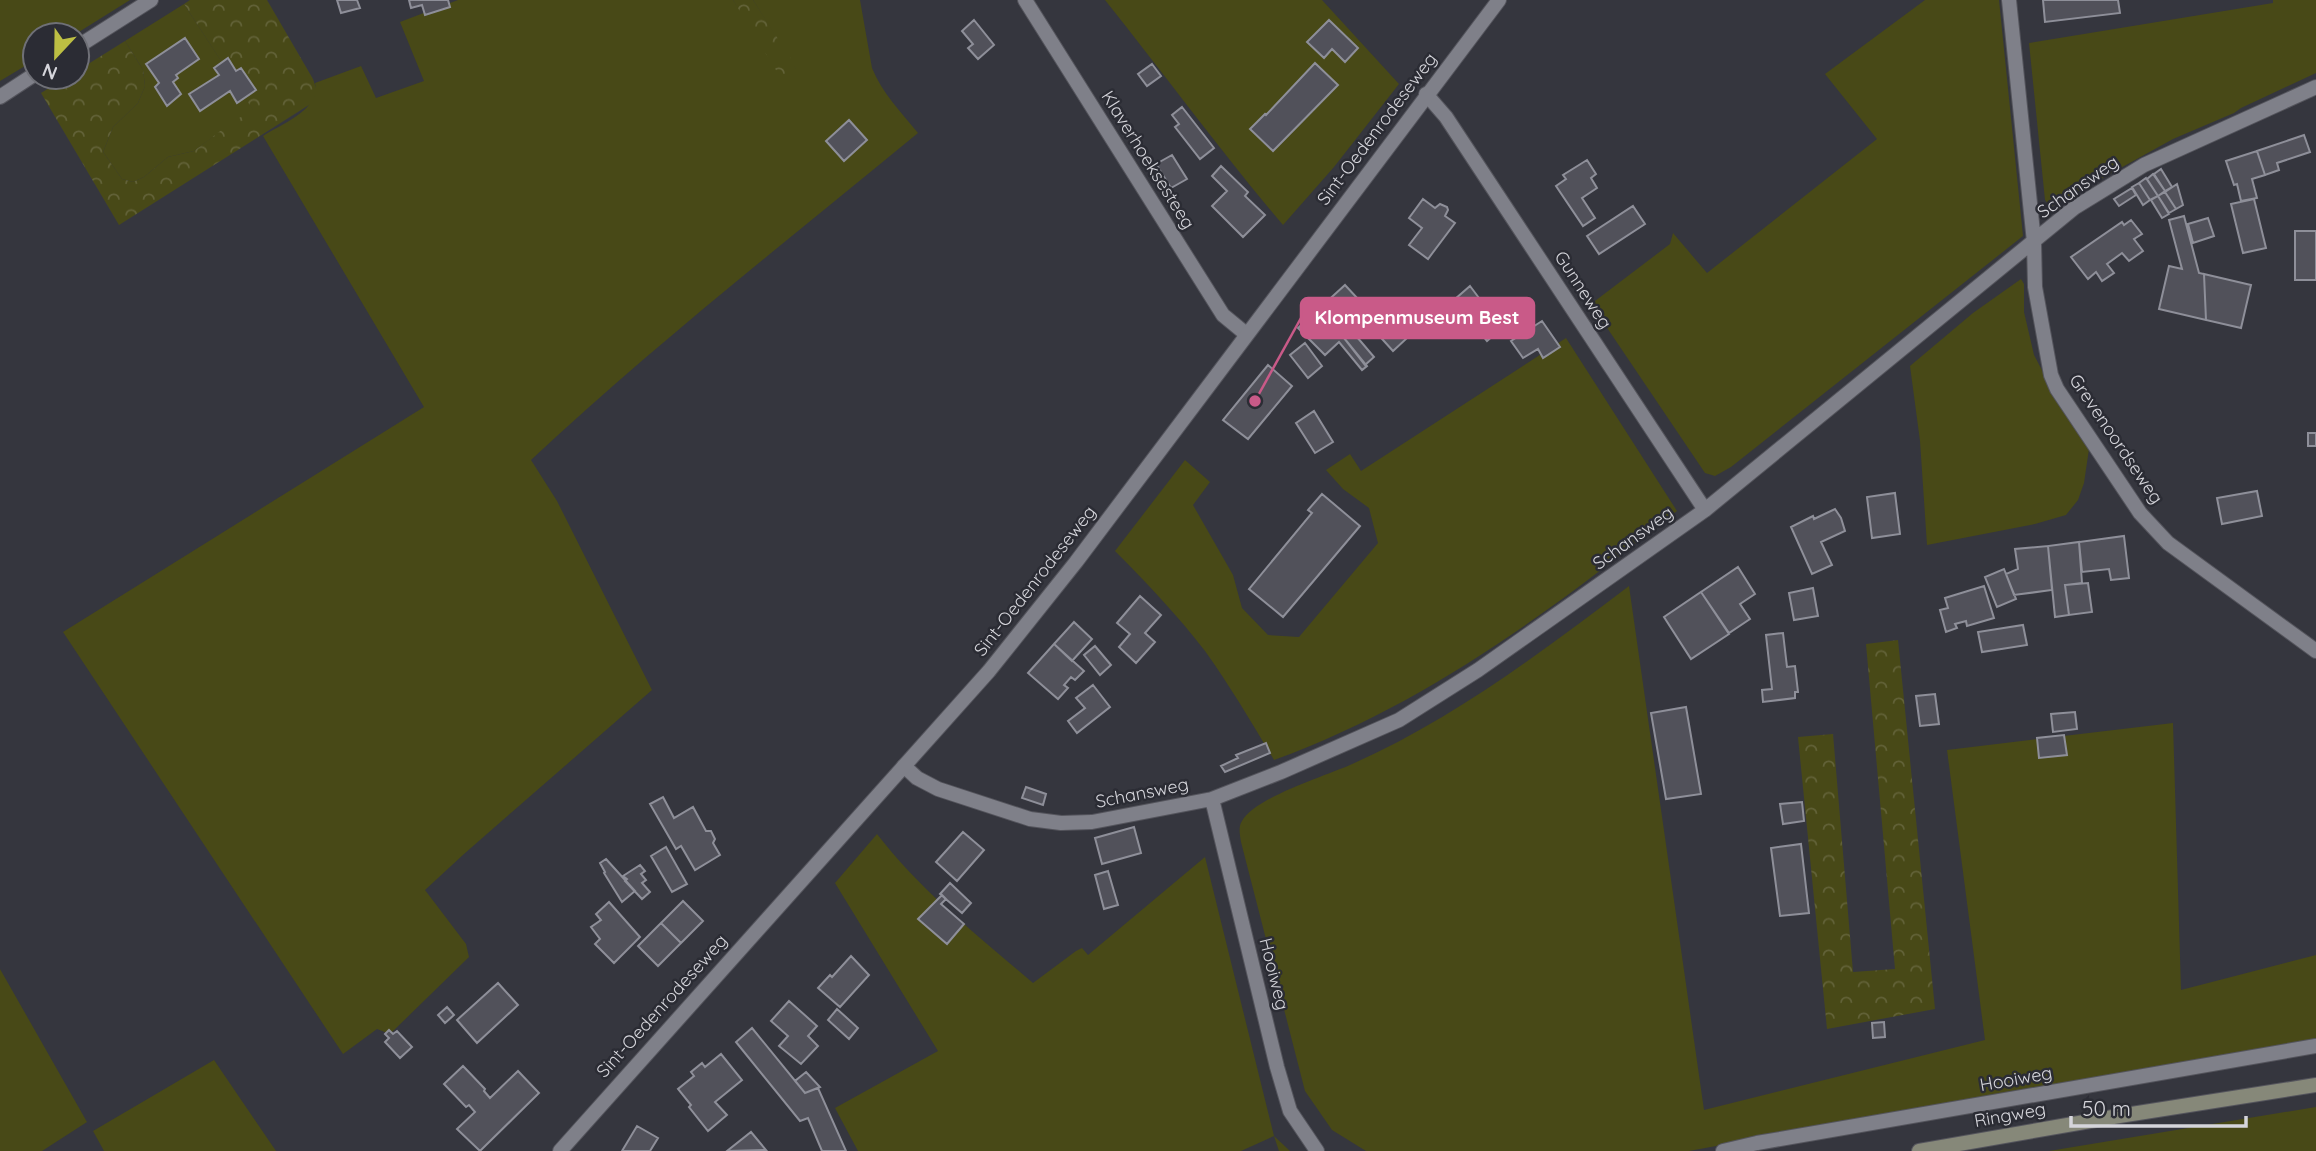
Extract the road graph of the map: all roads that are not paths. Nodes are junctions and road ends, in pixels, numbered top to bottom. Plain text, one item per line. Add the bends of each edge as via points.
1 (151, 0) edge
2 (1025, 0) edge
3 (1499, 0) edge
4 (2009, 0) edge
5 (91, 38) edge
6 (21, 83) edge
7 (2316, 87) edge
8 (1426, 94) junction
9 (0, 97) edge
10 (2034, 242) junction
11 (1246, 334) junction
12 (1705, 510) junction
13 (2316, 651) edge
14 (904, 766) junction
15 (1212, 799) junction
16 (2316, 1046) edge
17 (2316, 1085) edge
18 (559, 1151) edge
19 (1317, 1151) edge
20 (1723, 1151) edge
21 (1919, 1151) edge

1 - 5 street
2 - 11 street, Klaverhoeksesteeg via 1223,315
3 - 8 street, Sint-Oedenrodeseweg
4 - 10 street, Grevenoordseweg
6 - 9 street
7 - 10 street, Schansweg via 2144,165 2074,208
8 - 11 street, Sint-Oedenrodeseweg
8 - 12 street, Gunneweg via 1446,117
10 - 12 street, Schansweg
10 - 13 street, Grevenoordseweg via 2035,287 2051,374 2140,513 2168,543
11 - 14 street, Sint-Oedenrodeseweg via 1076,562 989,671
12 - 15 street, Schansweg via 1399,720
14 - 15 street, Schansweg via 938,789 1030,819 1061,823 1092,822
14 - 18 street, Sint-Oedenrodeseweg
15 - 19 street, Hooiweg via 1290,1111
16 - 20 street, Hooiweg
17 - 21 main road, Ringweg

